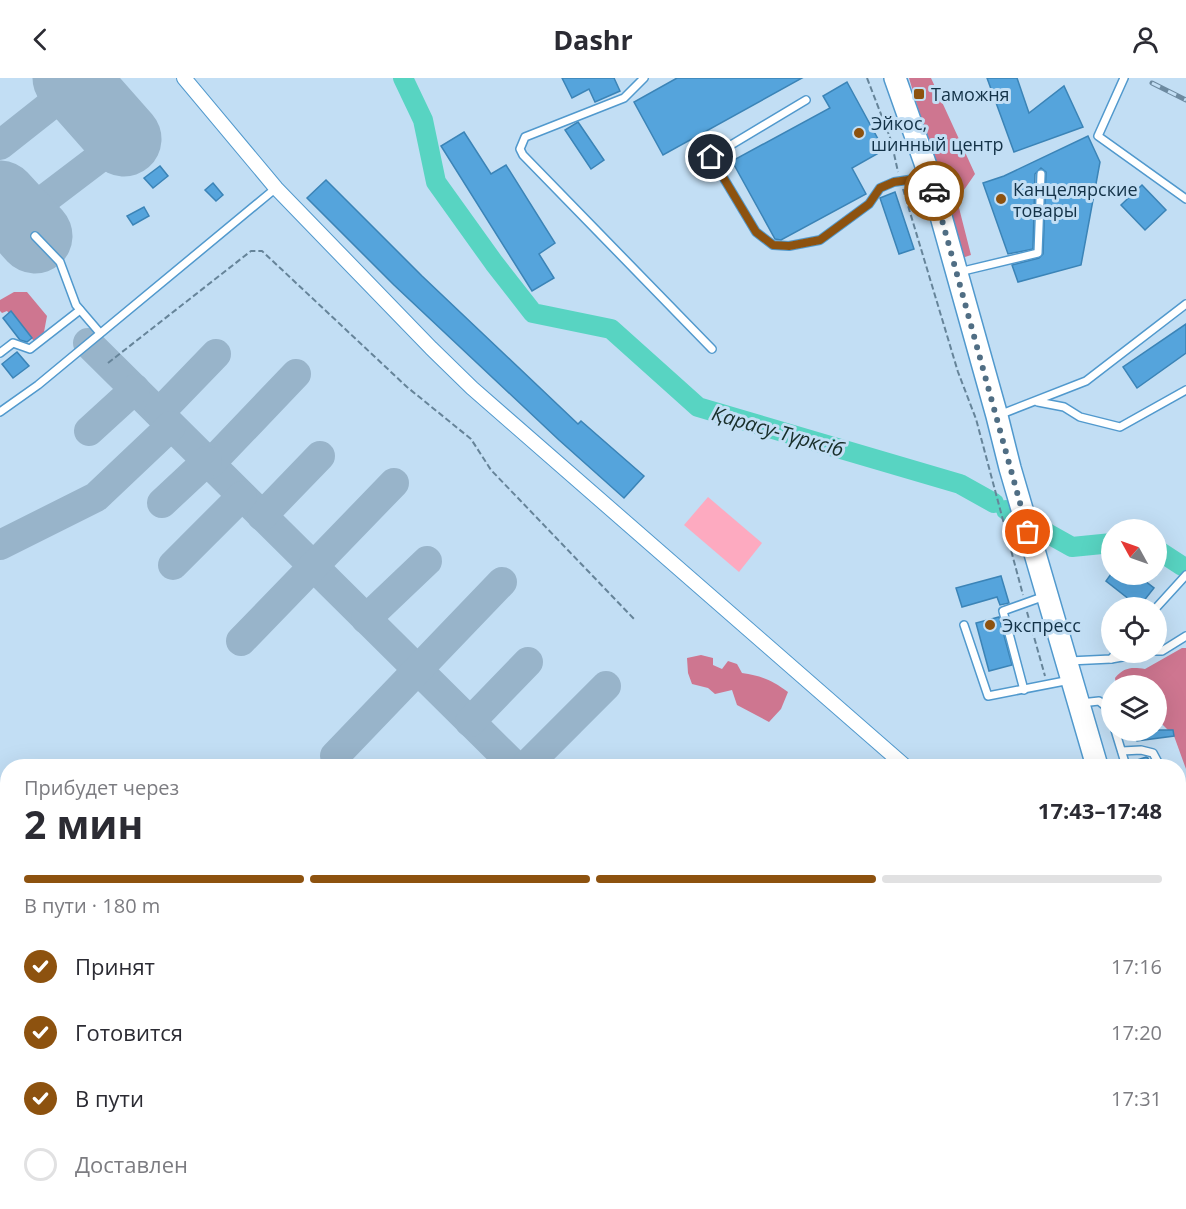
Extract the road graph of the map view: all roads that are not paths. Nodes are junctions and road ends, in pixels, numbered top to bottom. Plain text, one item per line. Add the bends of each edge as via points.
1 (184, 78) edge
2 (644, 78) edge
3 (895, 78) edge
4 (1124, 78) edge
5 (806, 100) dead end
6 (1041, 174) dead end
7 (930, 177) junction
8 (276, 188) junction
9 (1186, 199) edge
10 (35, 236) dead end
11 (957, 273) junction
12 (1186, 304) edge
13 (80, 310) junction
14 (100, 333) junction
15 (712, 348) dead end
16 (0, 353) edge
17 (1186, 390) edge
18 (1038, 402) junction
19 (0, 412) edge
20 (997, 416) junction
21 (1186, 575) edge
22 (1047, 596) junction
23 (1166, 597) edge
24 (964, 625) dead end
25 (1186, 636) edge
26 (1167, 648) edge
27 (1101, 662) edge
28 (1070, 671) junction
29 (1024, 690) junction
30 (1101, 702) edge
31 (1078, 704) junction
32 (1118, 741) edge
33 (1122, 752) junction
34 (897, 759) edge
35 (1095, 759) edge
36 (1124, 759) edge
37 (1156, 759) edge

1 - 8 street
2 - 15 lane via 624,98 525,137 520,149
3 - 7 main road
4 - 9 lane via 1098,136
5 - 7 lane via 711,157 756,232 773,245 820,240 869,204 880,188
6 - 11 lane via 1038,253
7 - 11 main road
8 - 14 lane
8 - 34 street via 472,388
10 - 13 lane via 60,262
11 - 20 main road
12 - 18 lane via 1086,381
13 - 14 lane
13 - 16 lane via 30,349 13,343
14 - 19 lane
17 - 18 lane via 1120,427 1080,417 1065,407
18 - 20 lane
20 - 22 main road
21 - 23 lane
22 - 28 main road
22 - 29 lane via 1003,611
24 - 29 lane via 988,696
25 - 26 lane
27 - 28 lane
28 - 29 lane via 1048,685
28 - 31 main road
30 - 31 lane
31 - 35 main road
32 - 33 lane
33 - 36 lane
33 - 37 lane via 1141,750 1153,753

